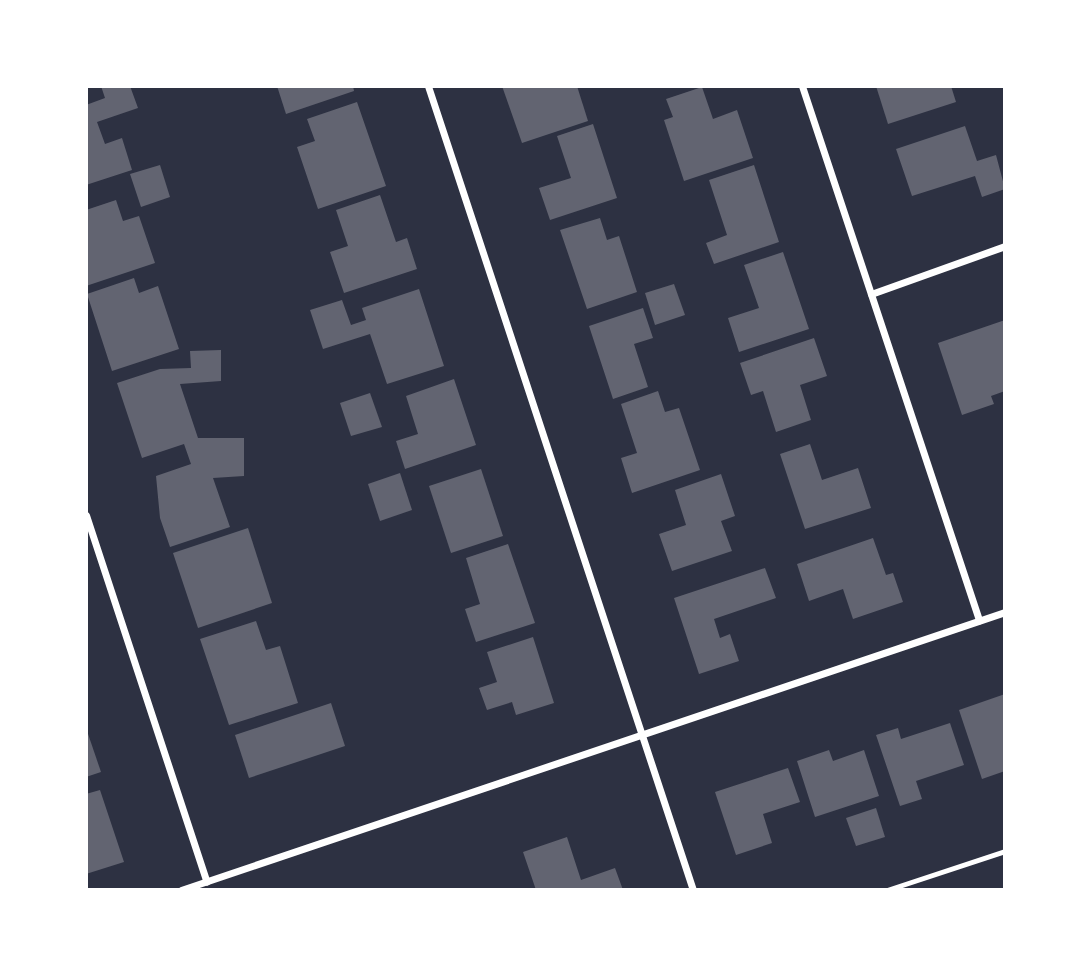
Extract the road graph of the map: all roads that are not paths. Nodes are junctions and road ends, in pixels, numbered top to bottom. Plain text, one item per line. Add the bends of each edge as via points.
1 (428, 86) edge
2 (802, 86) edge
3 (1005, 246) edge
4 (871, 294) junction
5 (86, 514) edge
6 (1005, 612) edge
7 (979, 620) junction
8 (641, 732) junction
9 (1005, 851) edge
10 (207, 881) junction
11 (181, 890) edge
12 (693, 890) edge
13 (887, 890) edge

1 - 8 street
2 - 4 street
3 - 4 street
4 - 7 street
5 - 10 street
6 - 7 street
7 - 8 street
8 - 10 street
8 - 12 street
9 - 13 lane
10 - 11 street

